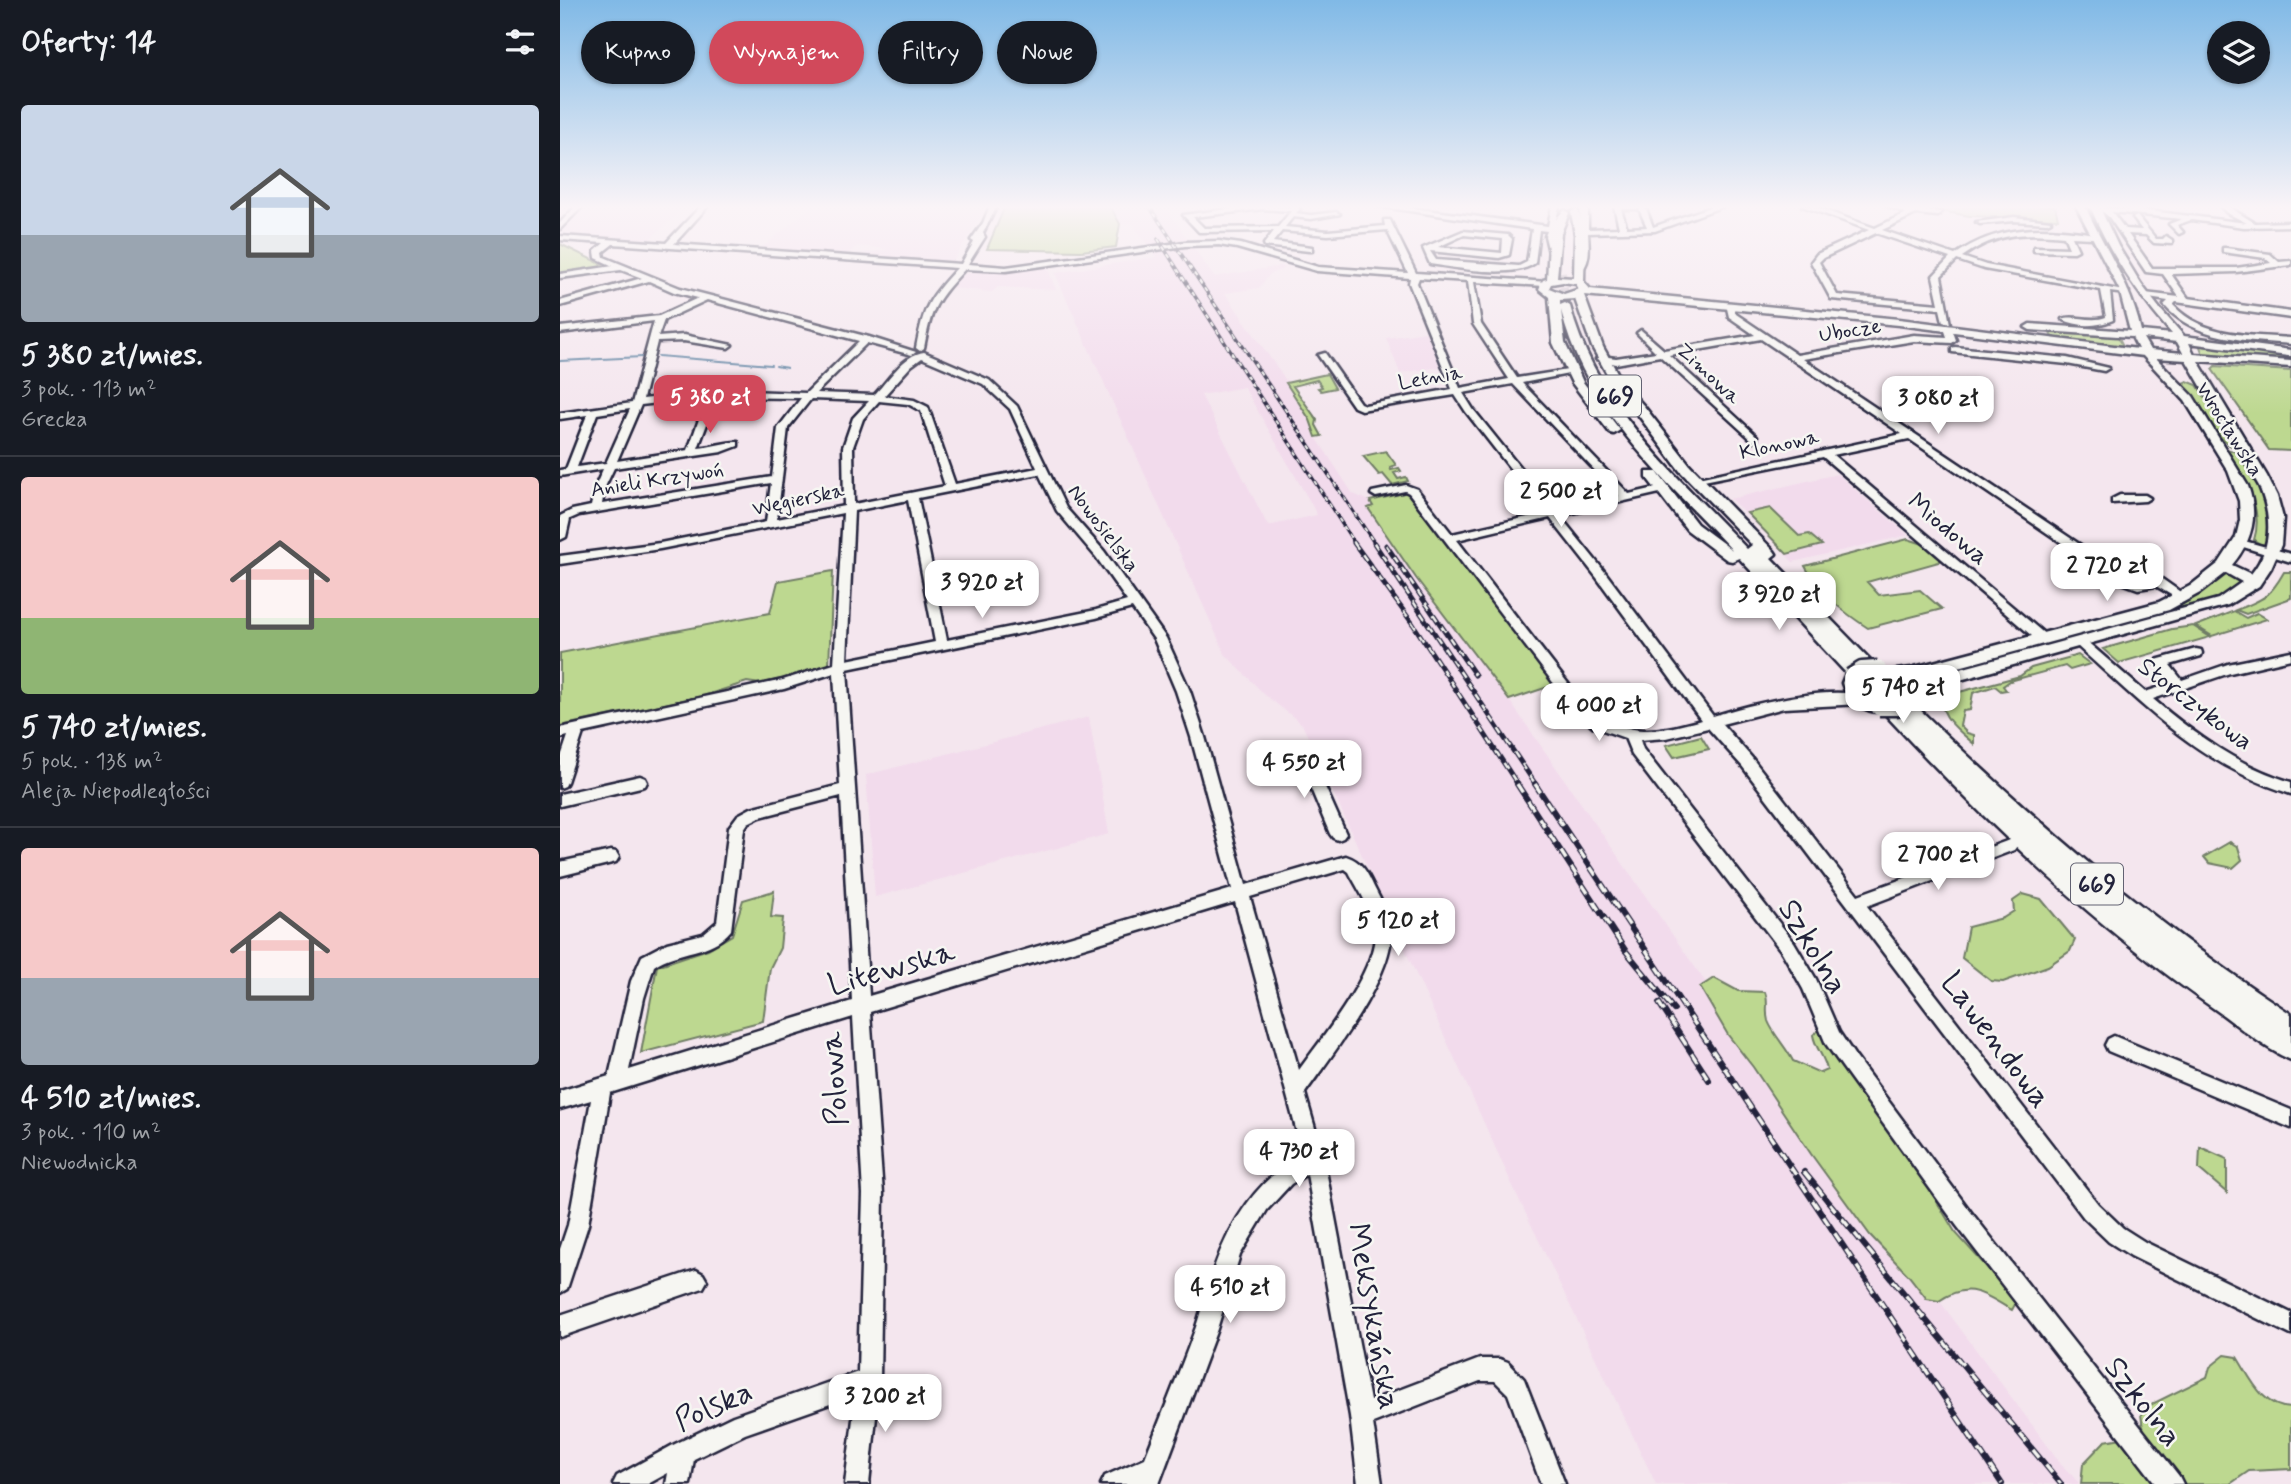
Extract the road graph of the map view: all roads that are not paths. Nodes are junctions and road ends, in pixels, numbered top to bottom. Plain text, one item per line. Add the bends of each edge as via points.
1 (640, 275) edge
2 (952, 275) edge
3 (1387, 275) edge
4 (1412, 275) edge
5 (1551, 275) edge
6 (1574, 275) edge
7 (1579, 275) edge
8 (1821, 275) edge
9 (1938, 275) edge
10 (2025, 275) edge
11 (2115, 275) edge
12 (2133, 275) edge
13 (2154, 275) edge
14 (2168, 275) edge
15 (649, 279) junction
16 (1414, 280) junction
17 (2157, 281) dead end
18 (1471, 283) junction
19 (1549, 287) junction
20 (1575, 287) junction
21 (2105, 289) junction
22 (2164, 291) dead end
23 (2125, 292) junction
24 (2145, 295) junction
25 (2180, 297) junction
26 (705, 298) junction
27 (560, 304) edge
28 (1729, 306) junction
29 (1874, 306) dead end
30 (1926, 306) junction
31 (2131, 306) junction
32 (1943, 307) junction
33 (2153, 308) junction
34 (2291, 315) edge
35 (661, 318) junction
36 (1557, 319) junction
37 (2066, 319) dead end
38 (1899, 320) junction
39 (1948, 325) junction
40 (2038, 328) junction
41 (560, 330) edge
42 (1641, 333) dead end
43 (2136, 334) junction
44 (1762, 336) junction
45 (866, 339) junction
46 (2181, 339) junction
47 (653, 340) junction
48 (2042, 340) junction
49 (2291, 341) edge
50 (728, 345) dead end
51 (1954, 345) junction
52 (1662, 353) junction
53 (2146, 353) junction
54 (2291, 353) edge
55 (921, 354) junction
56 (1322, 355) dead end
57 (2190, 357) junction
58 (1794, 358) junction
59 (1601, 359) junction
60 (2291, 364) edge
61 (2104, 368) dead end
62 (1571, 370) junction
63 (1515, 381) junction
64 (2175, 384) junction
65 (2204, 385) junction
66 (1619, 386) junction
67 (1457, 391) junction
68 (719, 393) junction
69 (809, 395) junction
70 (876, 398) junction
71 (636, 404) junction
72 (593, 411) junction
73 (560, 416) edge
74 (1626, 429) junction
75 (1909, 436) junction
76 (1753, 438) dead end
77 (734, 444) dead end
78 (692, 452) junction
79 (1825, 454) junction
80 (608, 466) junction
81 (1043, 470) junction
82 (565, 472) edge
83 (1672, 472) junction
84 (777, 479) junction
85 (1698, 481) junction
86 (951, 487) junction
87 (1664, 489) junction
88 (1376, 494) dead end
89 (912, 495) junction
90 (1627, 498) junction
91 (2145, 498) dead end
92 (2116, 501) dead end
93 (849, 507) junction
94 (596, 508) junction
95 (1554, 514) junction
96 (771, 524) junction
97 (560, 537) edge
98 (1450, 538) junction
99 (2241, 543) junction
100 (2271, 554) junction
101 (2291, 558) edge
102 (1735, 559) junction
103 (560, 560) edge
104 (2222, 566) junction
105 (2291, 566) edge
106 (2253, 583) junction
107 (2183, 598) junction
108 (1135, 603) junction
109 (2043, 639) junction
110 (2080, 642) junction
111 (942, 646) junction
112 (2291, 655) edge
113 (840, 668) junction
114 (2221, 671) junction
115 (1886, 672) junction
116 (2179, 685) junction
117 (1861, 693) junction
118 (1908, 696) junction
119 (2145, 697) junction
120 (1710, 722) junction
121 (577, 730) junction
122 (560, 733) edge
123 (1631, 735) junction
124 (1303, 753) dead end
125 (560, 782) edge
126 (640, 782) dead end
127 (2291, 788) edge
128 (847, 789) junction
129 (560, 800) edge
130 (1338, 834) dead end
131 (2009, 846) junction
132 (611, 857) dead end
133 (560, 869) edge
134 (1240, 893) junction
135 (1855, 903) junction
136 (860, 1007) junction
137 (2291, 1020) edge
138 (2291, 1026) edge
139 (2114, 1045) dead end
140 (2291, 1049) edge
141 (2291, 1058) edge
142 (610, 1085) junction
143 (1297, 1088) junction
144 (560, 1100) edge
145 (2291, 1119) edge
146 (1314, 1160) junction
147 (696, 1280) dead end
148 (560, 1282) edge
149 (2291, 1324) edge
150 (560, 1326) edge
151 (869, 1379) junction
152 (1361, 1416) junction
153 (683, 1452) junction
154 (1151, 1475) edge
155 (625, 1484) edge
156 (678, 1484) edge
157 (857, 1484) edge
158 (1112, 1484) edge
159 (1370, 1484) edge
160 (1553, 1484) edge
161 (2171, 1484) edge

1 - 15 street, Nowosielska
2 - 55 street via 927,312
3 - 16 street
4 - 16 street, Lawendowa
5 - 19 main road
6 - 20 main road, 669
7 - 20 street
8 - 30 street via 1834,297
9 - 32 street
10 - 21 street
11 - 23 main road, Wrocławska
12 - 24 main road, Wrocławska
13 - 17 street
14 - 25 street
15 - 26 street, Nowosielska
15 - 27 street
16 - 18 street
16 - 19 street
16 - 67 street, Lawendowa
18 - 19 street
18 - 63 street via 1477,324
19 - 20 main road
19 - 20 main road
19 - 36 main road
20 - 28 main road
20 - 38 main road
20 - 59 main road
20 - 74 main road, 669 via 1577,348
20 - 83 main road, 669 via 1587,348 1605,381
21 - 23 street
21 - 37 street via 2110,318 2096,324
22 - 25 street
23 - 24 main road
23 - 31 main road, Wrocławska
24 - 25 street
24 - 33 main road, Wrocławska
25 - 34 street
25 - 49 street via 2168,305 2176,314 2214,332
26 - 35 street
26 - 45 street, Nowosielska
28 - 38 main road
28 - 44 street via 1730,314
29 - 30 street via 1923,310
30 - 32 street
31 - 33 main road
31 - 43 main road, Wrocławska
32 - 39 street
33 - 46 main road, Wrocławska
35 - 41 street
35 - 47 street
36 - 62 main road via 1559,343
36 - 74 main road via 1589,387
38 - 39 main road
39 - 40 main road
39 - 48 main road
39 - 51 street
40 - 43 main road
40 - 48 main road via 2052,336
42 - 52 street, Zimowa
43 - 46 main road
43 - 53 main road, Wrocławska
44 - 52 street
44 - 58 street
45 - 55 street, Nowosielska
45 - 69 street
46 - 54 main road
46 - 57 main road, Wrocławska
47 - 50 street via 684,338
47 - 71 street
48 - 53 main road
51 - 58 street, Ubocze via 1914,338
51 - 61 street, Ubocze
52 - 59 street via 1612,362
52 - 76 street, Zimowa
53 - 57 main road
53 - 64 main road, Wrocławska
55 - 70 street, Polowa
55 - 81 street, Nowosielska via 983,380 1009,401
56 - 67 street, Letnia via 1360,407
57 - 60 main road
57 - 65 main road, Wrocławska
58 - 75 street
59 - 66 main road
62 - 63 street, Letnia
62 - 87 main road via 1588,399
63 - 67 street, Letnia
63 - 90 street
64 - 65 main road via 2184,379
64 - 99 main road, Wrocławska via 2239,483 2247,522
65 - 100 main road, Wrocławska via 2268,488 2276,529
66 - 83 main road
66 - 85 main road
67 - 95 street, Lawendowa
68 - 69 street
68 - 71 street
68 - 78 street via 708,408
69 - 70 street
69 - 84 street via 783,428
70 - 86 street via 911,402 925,409
70 - 93 street, Polowa via 851,433
71 - 72 street
71 - 80 street
72 - 73 street
72 - 82 street
74 - 83 main road, 669
75 - 79 street, Klonowa
75 - 107 street via 2126,581 2141,585 2158,582
77 - 78 street
78 - 80 street
79 - 85 street, Klonowa
79 - 109 street, Miodowa
80 - 82 street
80 - 94 street
81 - 86 street, Węgierska
81 - 108 street, Nowosielska via 1061,509
83 - 102 main road via 1692,516
83 - 138 main road, 669 via 2039,836 2170,943
83 - 140 main road, 669 via 1951,773 2021,841 2155,953
84 - 94 street, Anieli Krzywoń
84 - 96 street
85 - 115 main road
86 - 89 street, Węgierska
87 - 90 street
87 - 102 main road via 1692,527
88 - 98 street via 1411,489
89 - 93 street, Węgierska
89 - 111 street
90 - 95 street
91 - 92 street
93 - 96 street, Węgierska
93 - 113 street, Polowa
94 - 97 street, Anieli Krzywoń via 565,517
95 - 98 street
95 - 120 street, Lawendowa
96 - 103 street, Węgierska
98 - 123 street via 1579,707 1598,723
99 - 100 street
99 - 104 main road
100 - 101 street
100 - 105 street
100 - 106 main road, Wrocławska
102 - 117 main road
104 - 106 main road
104 - 107 main road
106 - 110 main road, Wrocławska via 2223,602
107 - 109 main road
108 - 111 street
108 - 134 street, Meksykańska via 1160,638 1183,691
109 - 115 main road via 1911,674
110 - 118 main road, Wrocławska via 1922,685
110 - 119 street, Storczykowa
111 - 113 street
112 - 114 street
113 - 121 street
113 - 128 street, Polowa
114 - 116 street
114 - 116 street via 2194,651 2161,663
115 - 117 main road, bridge via 1862,670
115 - 118 main road via 1904,683
116 - 119 street
117 - 118 main road, Wrocławska, bridge via 1897,707
117 - 120 street via 1769,706
117 - 131 main road
118 - 137 main road via 2147,916
119 - 127 street, Storczykowa via 2221,759
120 - 123 street via 1658,736
120 - 135 street, Lawendowa via 1747,762
121 - 122 street
121 - 125 street
123 - 161 street, Szkolna via 1637,751 1788,947 1832,1038 1849,1062 1964,1219
124 - 130 street
126 - 129 street
128 - 136 street, Polowa
128 - 142 street via 743,819 737,827 726,925 711,940 660,953 644,967
131 - 135 street
131 - 141 main road via 2154,967
132 - 133 street
134 - 136 street, Litewska
134 - 143 street, Meksykańska
134 - 143 street, Litewska via 1346,862 1355,867 1381,924 1383,942 1366,983
135 - 149 street, Lawendowa via 2091,1211 2138,1249
136 - 142 street, Litewska
136 - 151 street, Polowa via 873,1194
139 - 145 street
142 - 144 street, Litewska
142 - 148 street
143 - 146 street, Meksykańska
146 - 152 street, Meksykańska
146 - 154 street via 1290,1173 1264,1197 1244,1227 1226,1264
147 - 150 street
151 - 153 street, Polska via 741,1424
151 - 157 street, Polowa
152 - 159 street, Meksykańska
152 - 160 street via 1480,1370 1500,1370 1516,1387
153 - 155 street, Polska
153 - 156 street
154 - 158 street

